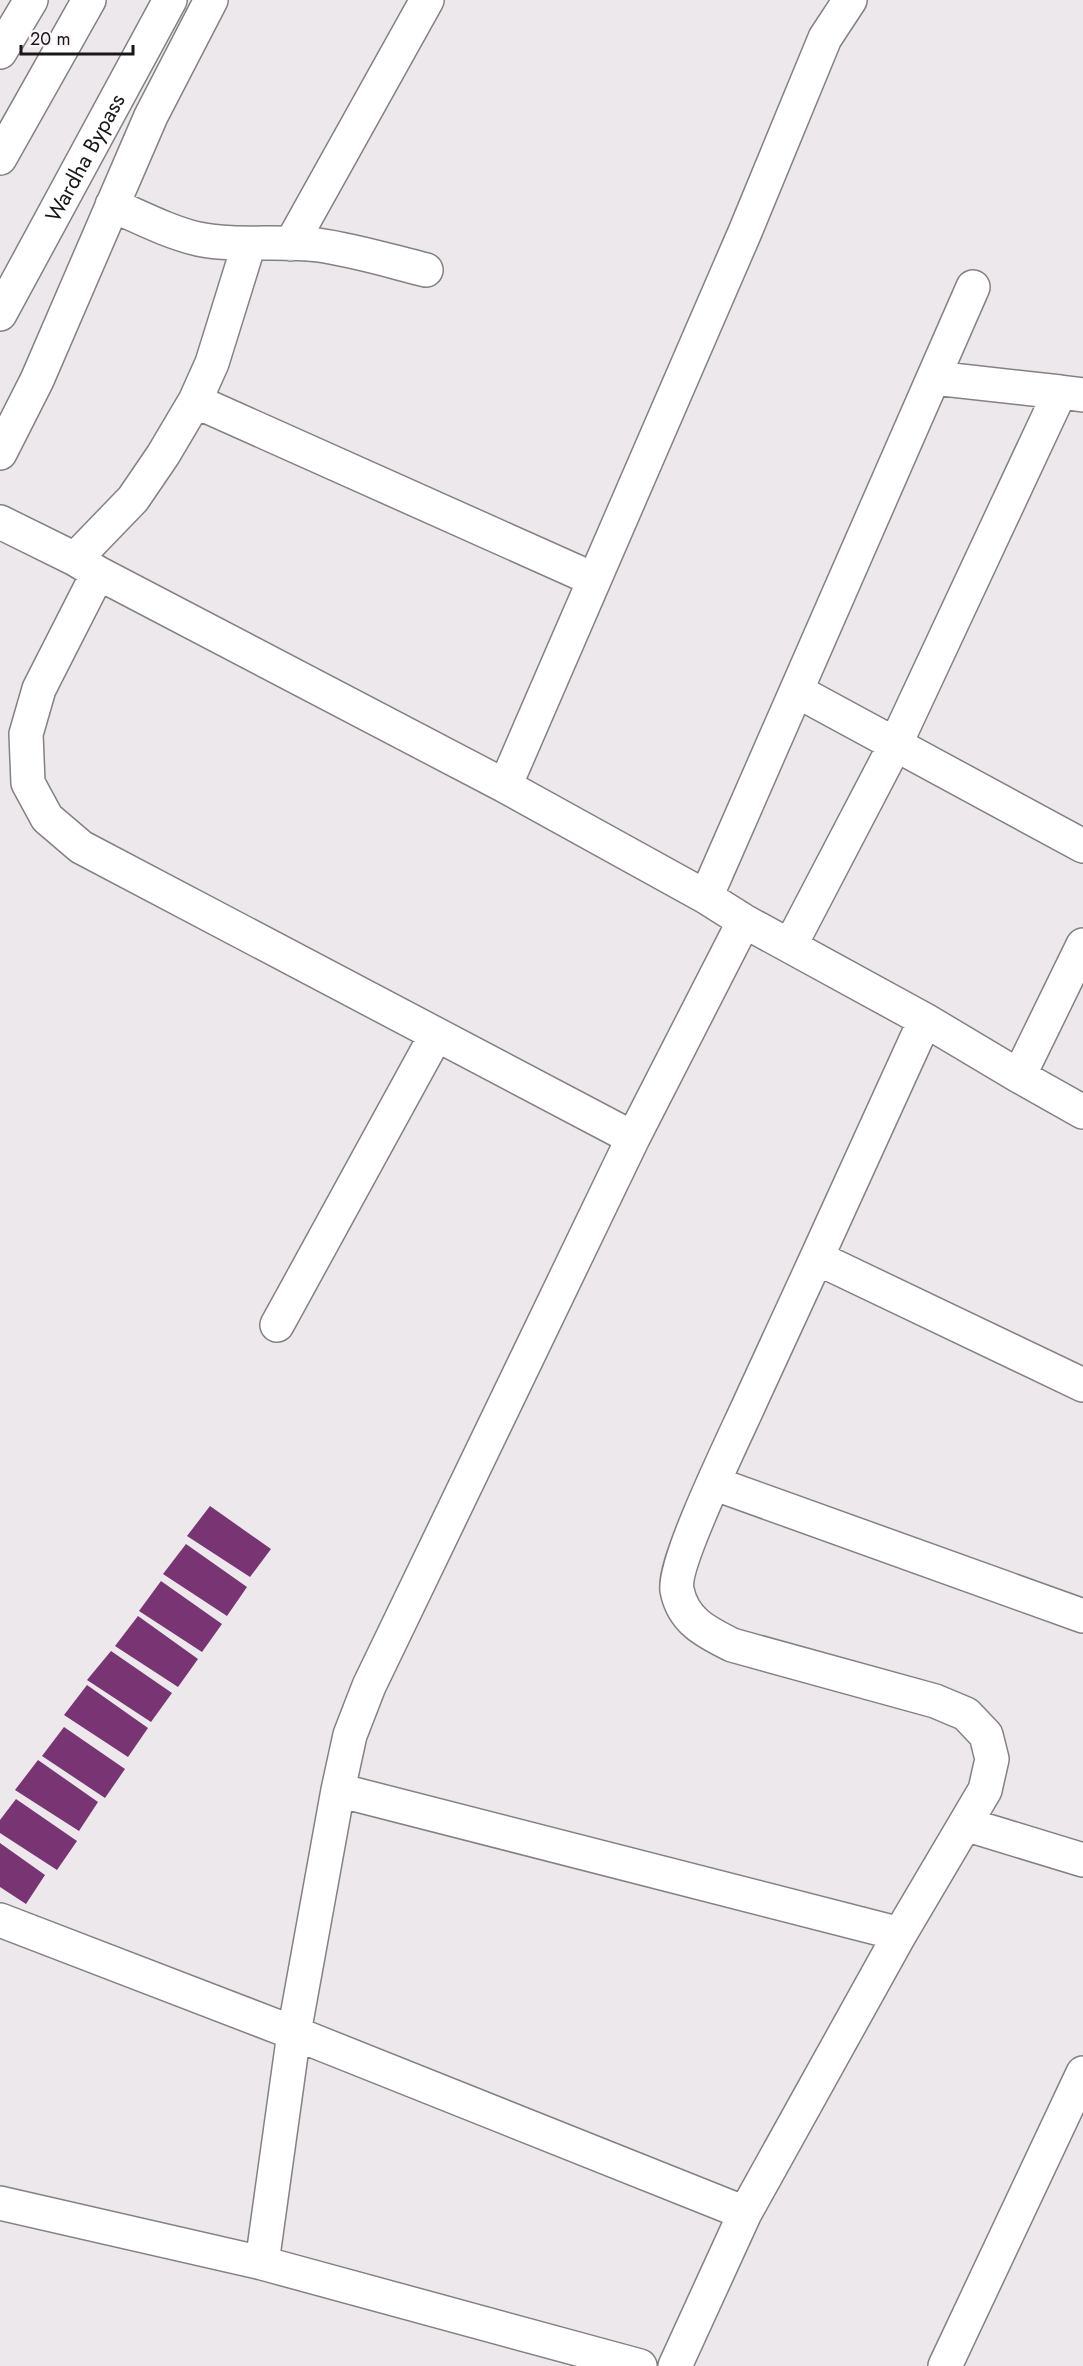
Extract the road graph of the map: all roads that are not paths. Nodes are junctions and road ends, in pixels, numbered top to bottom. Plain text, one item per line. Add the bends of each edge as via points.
1 (31, 0) edge
2 (89, 0) edge
3 (170, 0) edge
4 (211, 0) edge
5 (427, 0) edge
6 (850, 0) edge
7 (0, 52) edge
8 (0, 158) edge
9 (112, 205) junction
10 (249, 244) junction
11 (291, 244) junction
12 (426, 270) dead end
13 (973, 287) dead end
14 (0, 314) edge
15 (934, 378) junction
16 (1072, 394) edge
17 (195, 401) junction
18 (0, 453) edge
19 (0, 522) edge
20 (87, 566) junction
21 (593, 579) junction
22 (797, 692) junction
23 (895, 745) junction
24 (505, 786) junction
25 (1083, 846) edge
26 (706, 897) junction
27 (744, 921) junction
28 (1083, 945) edge
29 (790, 946) junction
30 (926, 1020) junction
31 (436, 1035) junction
32 (1019, 1076) junction
33 (1083, 1112) edge
34 (633, 1138) junction
35 (817, 1258) junction
36 (277, 1325) dead end
37 (1083, 1385) edge
38 (713, 1483) junction
39 (1083, 1616) edge
40 (338, 1790) junction
41 (965, 1824) junction
42 (1083, 1860) edge
43 (0, 1920) edge
44 (900, 1934) junction
45 (294, 2033) junction
46 (1083, 2073) edge
47 (0, 2203) edge
48 (745, 2213) junction
49 (262, 2263) junction
50 (640, 2366) edge
51 (675, 2366) edge
52 (945, 2366) edge

1 - 7 main road
2 - 8 main road
3 - 14 main road, Wardha Bypass
4 - 9 main road via 151,116
5 - 11 main road
6 - 21 main road via 825,38
9 - 10 main road via 180,234
9 - 18 main road via 37,380
10 - 11 main road
10 - 17 main road via 212,363
11 - 12 main road via 344,250
13 - 15 main road
15 - 16 main road
15 - 22 main road
16 - 23 main road
17 - 20 main road
17 - 21 main road
19 - 20 main road
20 - 24 main road
20 - 31 main road via 39,689 26,734 28,783 47,818 81,847
21 - 24 main road
22 - 23 main road
22 - 26 main road
23 - 25 main road
23 - 29 main road
24 - 26 main road
26 - 27 main road
27 - 29 main road
27 - 34 main road
28 - 32 main road
29 - 30 main road
30 - 32 main road
30 - 35 main road
31 - 34 main road
31 - 36 main road
32 - 33 main road
34 - 40 main road via 369,1686 350,1736
35 - 37 main road
35 - 38 main road
38 - 39 main road
38 - 41 main road via 676,1588 685,1613 703,1631 732,1645 935,1701 966,1714 986,1735 992,1760 985,1790
40 - 44 main road
40 - 45 main road
41 - 42 main road
41 - 44 main road
43 - 45 main road
44 - 48 main road
45 - 48 main road
45 - 49 main road
46 - 52 main road
47 - 49 main road
48 - 51 main road
49 - 50 main road

